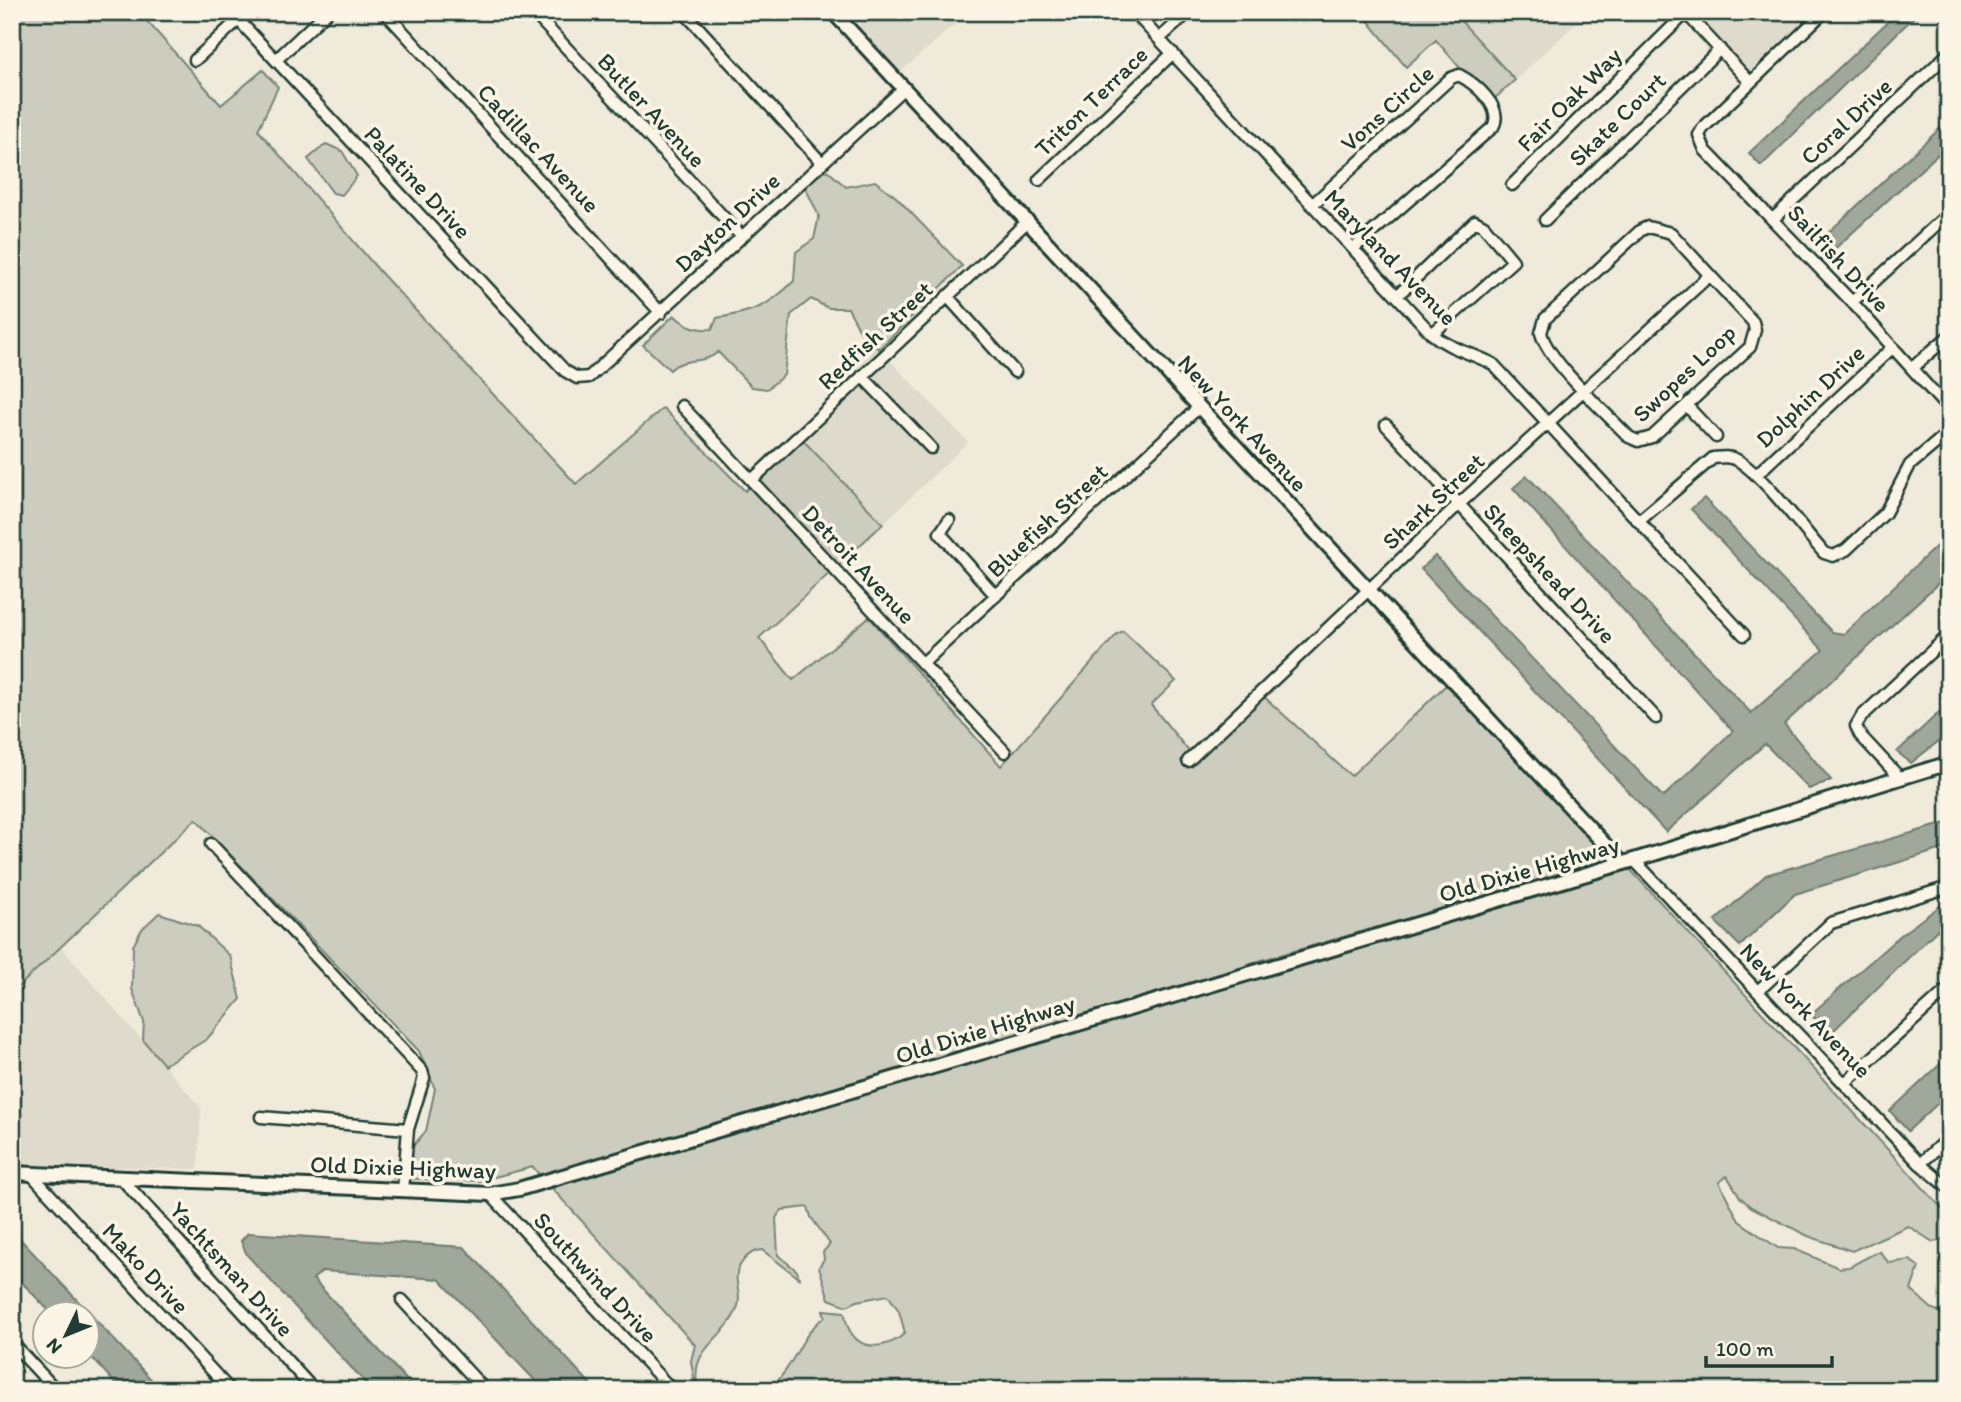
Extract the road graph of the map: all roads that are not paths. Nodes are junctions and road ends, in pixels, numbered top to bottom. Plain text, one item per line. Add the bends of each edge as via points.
1 (327, 12) edge
2 (385, 12) edge
3 (533, 12) edge
4 (684, 12) edge
5 (833, 12) edge
6 (1135, 12) edge
7 (1189, 12) edge
8 (1824, 12) edge
9 (1686, 13) edge
10 (234, 17) edge
11 (1159, 39) junction
12 (1720, 49) junction
13 (1173, 53) junction
14 (1949, 53) edge
15 (195, 60) dead end
16 (276, 60) junction
17 (1749, 81) junction
18 (903, 89) junction
19 (822, 163) junction
20 (1039, 180) dead end
21 (1512, 185) dead end
22 (1312, 205) junction
23 (1949, 213) edge
24 (1773, 219) junction
25 (1545, 220) dead end
26 (1028, 221) junction
27 (742, 237) junction
28 (1353, 249) junction
29 (1710, 275) junction
30 (947, 296) junction
31 (1397, 296) junction
32 (1852, 302) junction
33 (661, 313) junction
34 (1432, 334) junction
35 (1949, 336) edge
36 (1893, 347) junction
37 (1912, 368) junction
38 (1016, 372) dead end
39 (862, 376) junction
40 (576, 378) joint
41 (1585, 391) junction
42 (682, 405) dead end
43 (1687, 405) junction
44 (1199, 407) junction
45 (1949, 410) edge
46 (1386, 425) dead end
47 (1549, 425) junction
48 (1949, 432) edge
49 (1716, 437) dead end
50 (931, 448) dead end
51 (1756, 475) junction
52 (752, 480) junction
53 (1458, 505) junction
54 (949, 520) dead end
55 (1639, 521) junction
56 (1370, 589) junction
57 (996, 596) junction
58 (1744, 635) dead end
59 (1949, 635) edge
60 (923, 663) junction
61 (1656, 718) dead end
62 (1005, 752) dead end
63 (1188, 761) dead end
64 (1949, 763) edge
65 (1899, 778) junction
66 (211, 844) dead end
67 (1628, 861) junction
68 (1949, 887) edge
69 (1949, 988) edge
70 (1758, 991) junction
71 (1846, 1082) junction
72 (261, 1117) dead end
73 (408, 1129) junction
74 (1949, 1137) edge
75 (1920, 1164) junction
76 (12, 1173) edge
77 (32, 1174) junction
78 (120, 1177) junction
79 (1949, 1188) edge
80 (403, 1191) junction
81 (490, 1194) junction
82 (402, 1300) dead end
83 (12, 1343) edge
84 (55, 1390) edge
85 (230, 1390) edge
86 (314, 1390) edge
87 (485, 1390) edge
88 (672, 1390) edge

1 - 16 street
2 - 33 street, Cadillac Avenue
3 - 27 street, Butler Avenue
4 - 19 street
5 - 18 street, New York Avenue
6 - 11 street, Maryland Avenue
7 - 11 street
8 - 17 street
9 - 12 street
9 - 21 street, Fair Oak Way
10 - 15 street
10 - 16 street, Palatine Drive
11 - 13 street, Maryland Avenue
12 - 17 street
12 - 25 street, Skate Court
13 - 20 street, Triton Terrace
13 - 22 street, Maryland Avenue
14 - 24 street, Coral Drive
16 - 40 street, Palatine Drive
17 - 24 street, Sailfish Drive via 1699,135 1705,150
18 - 19 street, Dayton Drive
18 - 26 street, New York Avenue
19 - 27 street, Dayton Drive
22 - 28 street, Maryland Avenue
22 - 28 street, Vons Circle via 1451,78 1464,78 1488,101 1497,113 1493,127
23 - 32 street
24 - 32 street, Sailfish Drive
26 - 30 street, Redfish Street
26 - 44 street, New York Avenue
27 - 33 street, Dayton Drive
28 - 31 street, Maryland Avenue
29 - 41 street, Shark Street
29 - 41 street, Swopes Loop via 1664,229 1641,230 1545,319 1541,333 1547,349
29 - 43 street, Swopes Loop via 1753,322 1754,340
30 - 38 street
30 - 39 street, Redfish Street
31 - 34 street, Maryland Avenue
31 - 34 street via 1475,221 1508,253 1513,261
32 - 36 street, Sailfish Drive
33 - 40 street, Dayton Drive via 589,377
34 - 47 street, Maryland Avenue via 1449,347 1493,364
35 - 37 street
36 - 37 street, Sailfish Drive
36 - 51 street, Dolphin Drive
37 - 45 street, Sailfish Drive
39 - 50 street
39 - 52 street, Redfish Street
41 - 43 street, Swopes Loop via 1638,441 1653,437
41 - 47 street, Shark Street
42 - 52 street, Detroit Avenue
43 - 49 street
44 - 56 street, New York Avenue
44 - 57 street, Bluefish Street
46 - 53 street, Sheepshead Drive
47 - 53 street, Shark Street
47 - 55 street, Maryland Avenue
48 - 51 street via 1910,465 1885,513 1846,550 1833,556 1824,553
51 - 55 street, Dolphin Drive via 1737,460 1713,458
52 - 60 street, Detroit Avenue
53 - 56 street, Shark Street
53 - 61 street, Sheepshead Drive
54 - 57 street via 940,533
55 - 58 street, Maryland Avenue
56 - 63 street, Shark Street
56 - 67 street, New York Avenue
57 - 60 street, Bluefish Street
59 - 65 street via 1856,726
60 - 62 street, Detroit Avenue
64 - 65 street, Old Dixie Highway
65 - 67 street, Old Dixie Highway
66 - 73 street via 422,1071 424,1078
67 - 70 street, New York Avenue
67 - 81 street, Old Dixie Highway
68 - 70 street via 1831,923
69 - 71 street
70 - 71 street, New York Avenue
71 - 75 street, New York Avenue
72 - 73 street
73 - 80 street
74 - 75 street
75 - 79 street, New York Avenue
76 - 77 street, Old Dixie Highway
77 - 78 street, Old Dixie Highway
77 - 85 street, Mako Drive
78 - 80 street, Old Dixie Highway
78 - 86 street, Yachtsman Drive
80 - 81 street, Old Dixie Highway
81 - 88 street, Southwind Drive
82 - 87 street
83 - 84 street

